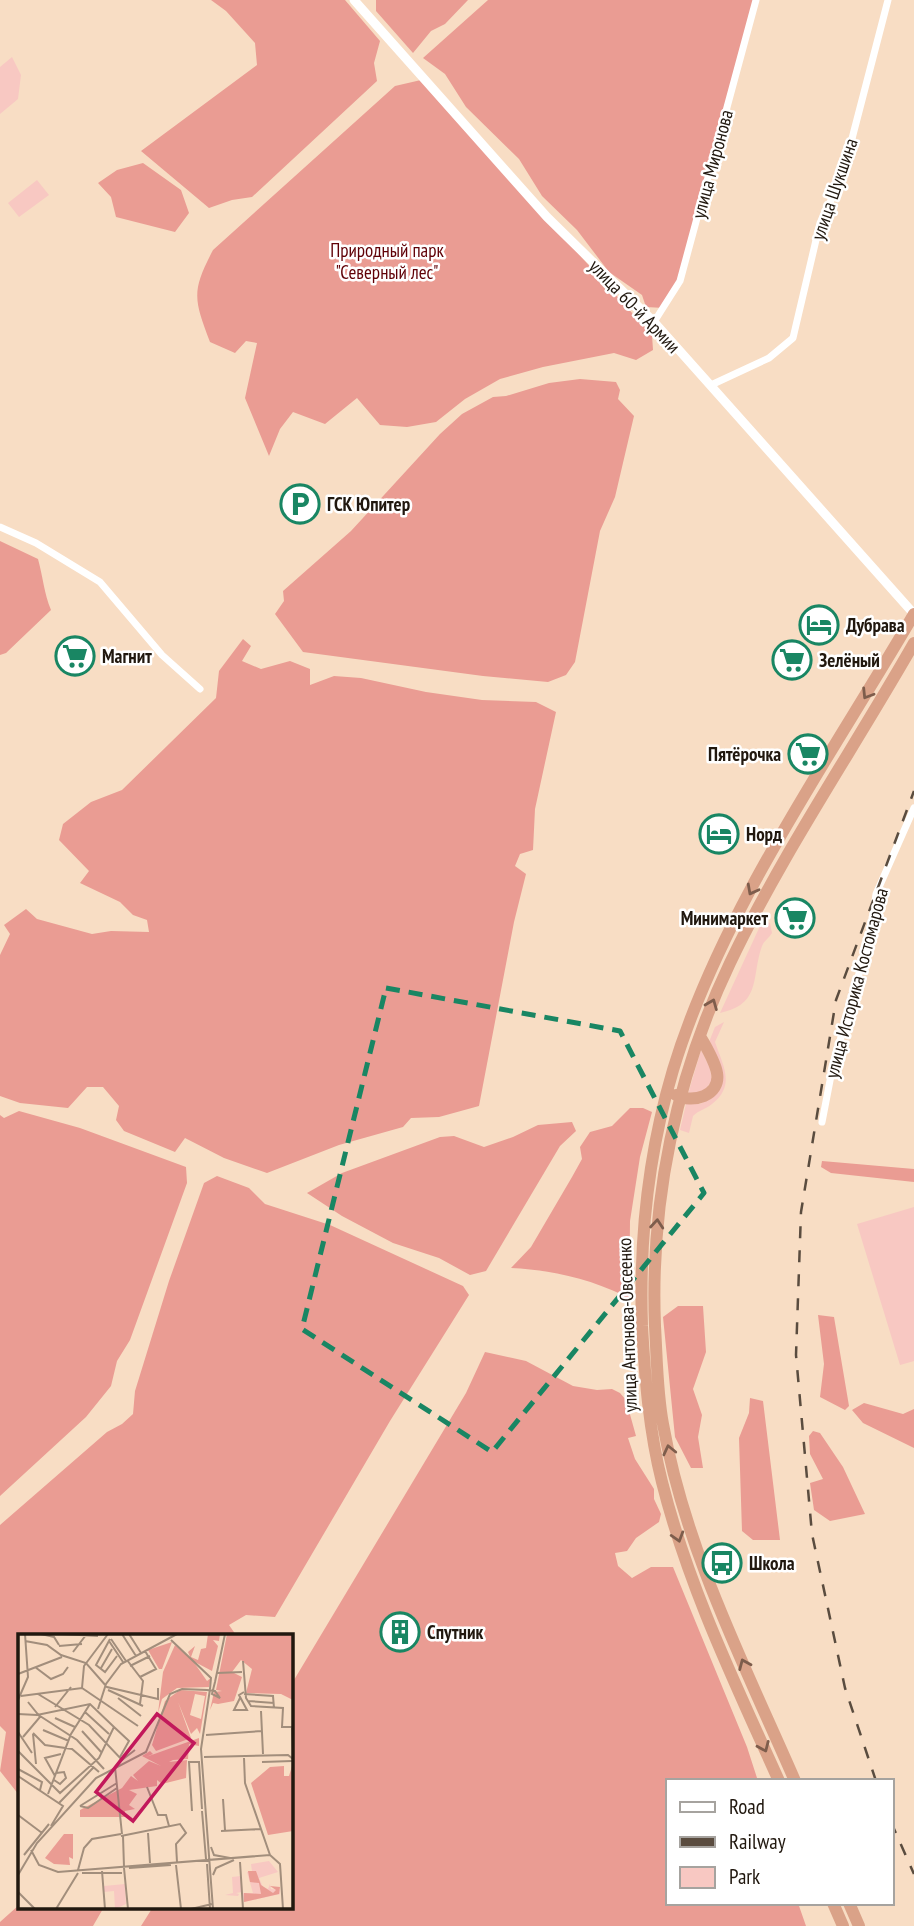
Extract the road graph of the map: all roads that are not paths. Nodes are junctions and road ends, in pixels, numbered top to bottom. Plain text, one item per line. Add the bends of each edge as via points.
1 (354, 0) edge
2 (756, 0) edge
3 (888, 0) edge
4 (654, 322) junction
5 (711, 385) junction
6 (0, 527) edge
7 (914, 614) edge
8 (914, 643) edge
9 (200, 689) dead end
10 (914, 808) edge
11 (700, 1036) junction
12 (669, 1083) junction
13 (681, 1098) junction
14 (822, 1122) dead end
15 (778, 1779) edge
16 (794, 1779) edge
17 (834, 1905) edge
18 (850, 1905) edge
19 (843, 1926) edge
20 (859, 1926) edge

1 - 4 street, улица 60-й Армии via 547,217
2 - 4 street, улица Миронова via 680,281
3 - 5 street, улица Шукшина via 842,177 820,223 793,338 769,358
4 - 5 street, улица 60-й Армии
5 - 7 street, улица 60-й Армии
6 - 9 street via 100,582 162,655
7 -> 12 highway, улица Антонова-Овсеенко via 740,911
11 -> 8 highway, улица Антонова-Овсеенко via 752,918
10 - 14 street, улица Историка Костомарова via 876,894 870,935 833,1065
11 - 13 highway, улица Антонова-Овсеенко
11 - 13 highway via 716,1070 716,1083 702,1097
12 - 13 highway
12 -> 15 highway, улица Антонова-Овсеенко via 643,1219 640,1282 651,1425 662,1482 699,1601
16 -> 13 highway, улица Антонова-Овсеенко via 695,1541 662,1423 654,1280 657,1219
17 - 19 highway
18 - 20 highway

